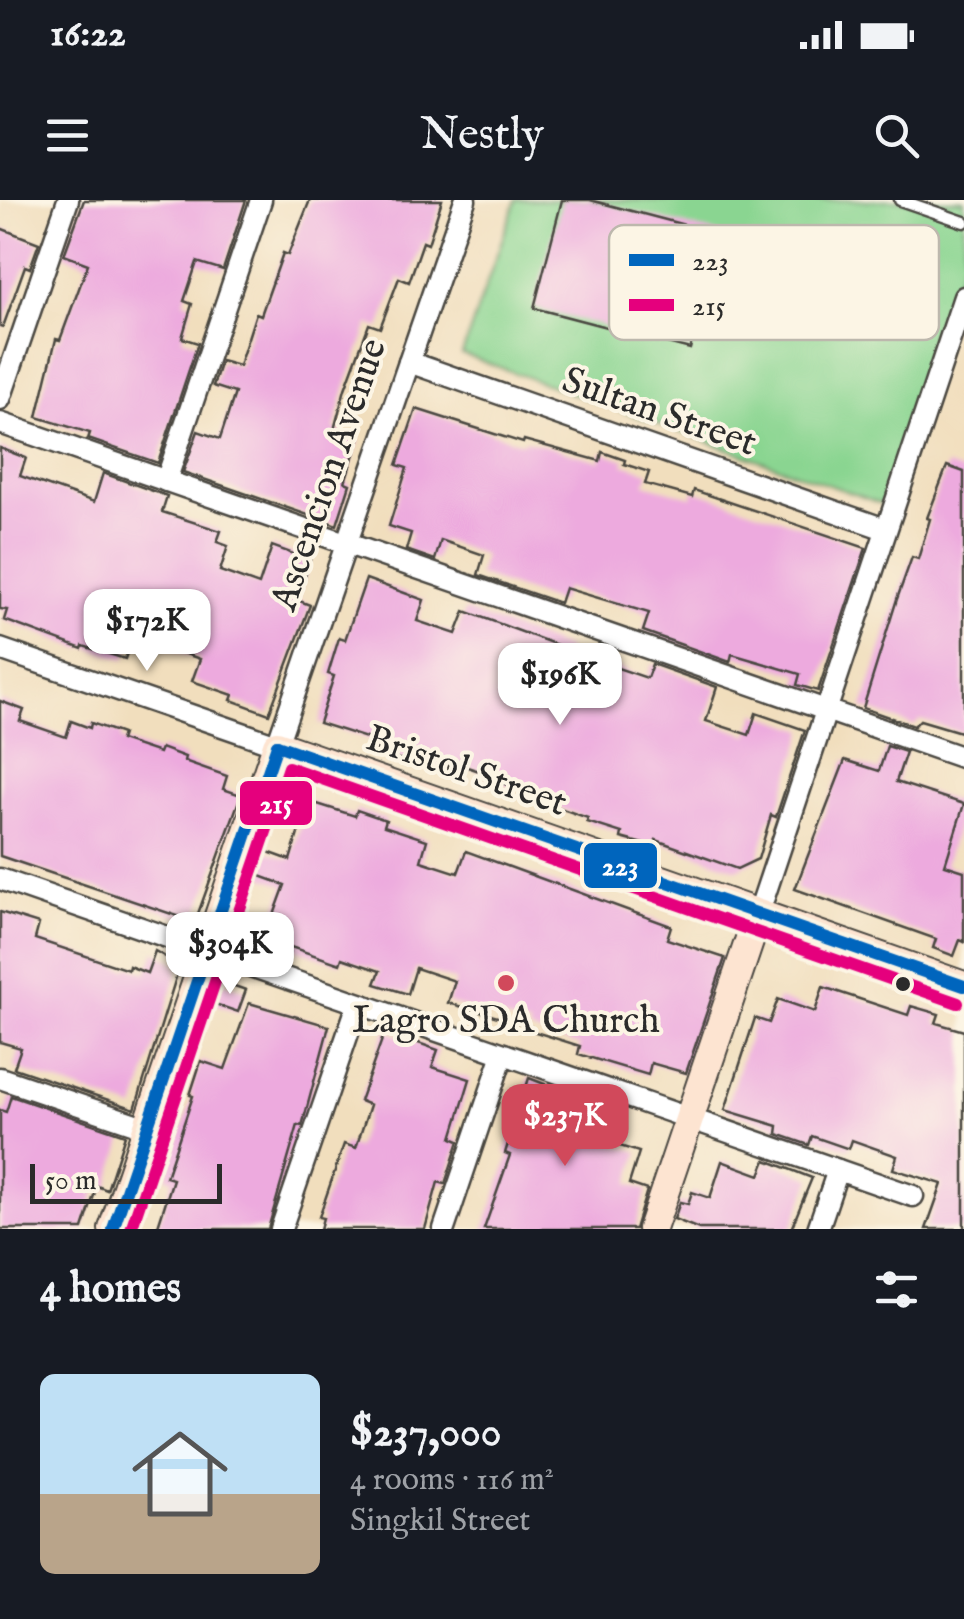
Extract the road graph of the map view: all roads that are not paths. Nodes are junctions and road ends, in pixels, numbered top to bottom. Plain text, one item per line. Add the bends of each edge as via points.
1 (68, 200) edge
2 (261, 200) edge
3 (465, 200) edge
4 (900, 200) edge
5 (964, 222) edge
6 (964, 296) edge
7 (409, 362) junction
8 (0, 399) edge
9 (0, 423) edge
10 (166, 481) junction
11 (885, 530) junction
12 (347, 543) junction
13 (0, 650) edge
14 (826, 709) junction
15 (277, 745) junction
16 (964, 758) edge
17 (0, 879) edge
18 (758, 915) junction
19 (207, 951) junction
20 (964, 986) edge
21 (358, 1004) junction
22 (503, 1054) junction
23 (0, 1078) edge
24 (690, 1119) junction
25 (147, 1128) junction
26 (838, 1170) junction
27 (913, 1196) dead end
28 (113, 1229) edge
29 (282, 1229) edge
30 (444, 1229) edge
31 (652, 1229) edge
32 (818, 1229) edge

1 - 8 street
2 - 10 street
3 - 7 street, Ascencion Avenue
4 - 5 lane
6 - 11 street
7 - 11 street, Sultan Street
7 - 12 street, Ascencion Avenue
9 - 10 street
10 - 12 street
11 - 14 street
12 - 14 street
12 - 15 street, Ascencion Avenue
13 - 15 street, Bristol Street
14 - 16 street
14 - 18 street
15 - 18 street, Bristol Street
15 - 19 street, Ascencion Avenue
17 - 19 street
18 - 20 street, Bristol Street
18 - 24 street
19 - 21 street
19 - 25 street, Ascencion Avenue
21 - 22 street
21 - 29 street
22 - 24 street
22 - 30 street
23 - 25 street
24 - 26 street
24 - 31 street
25 - 28 street, Ascencion Avenue
26 - 27 street
26 - 32 street

